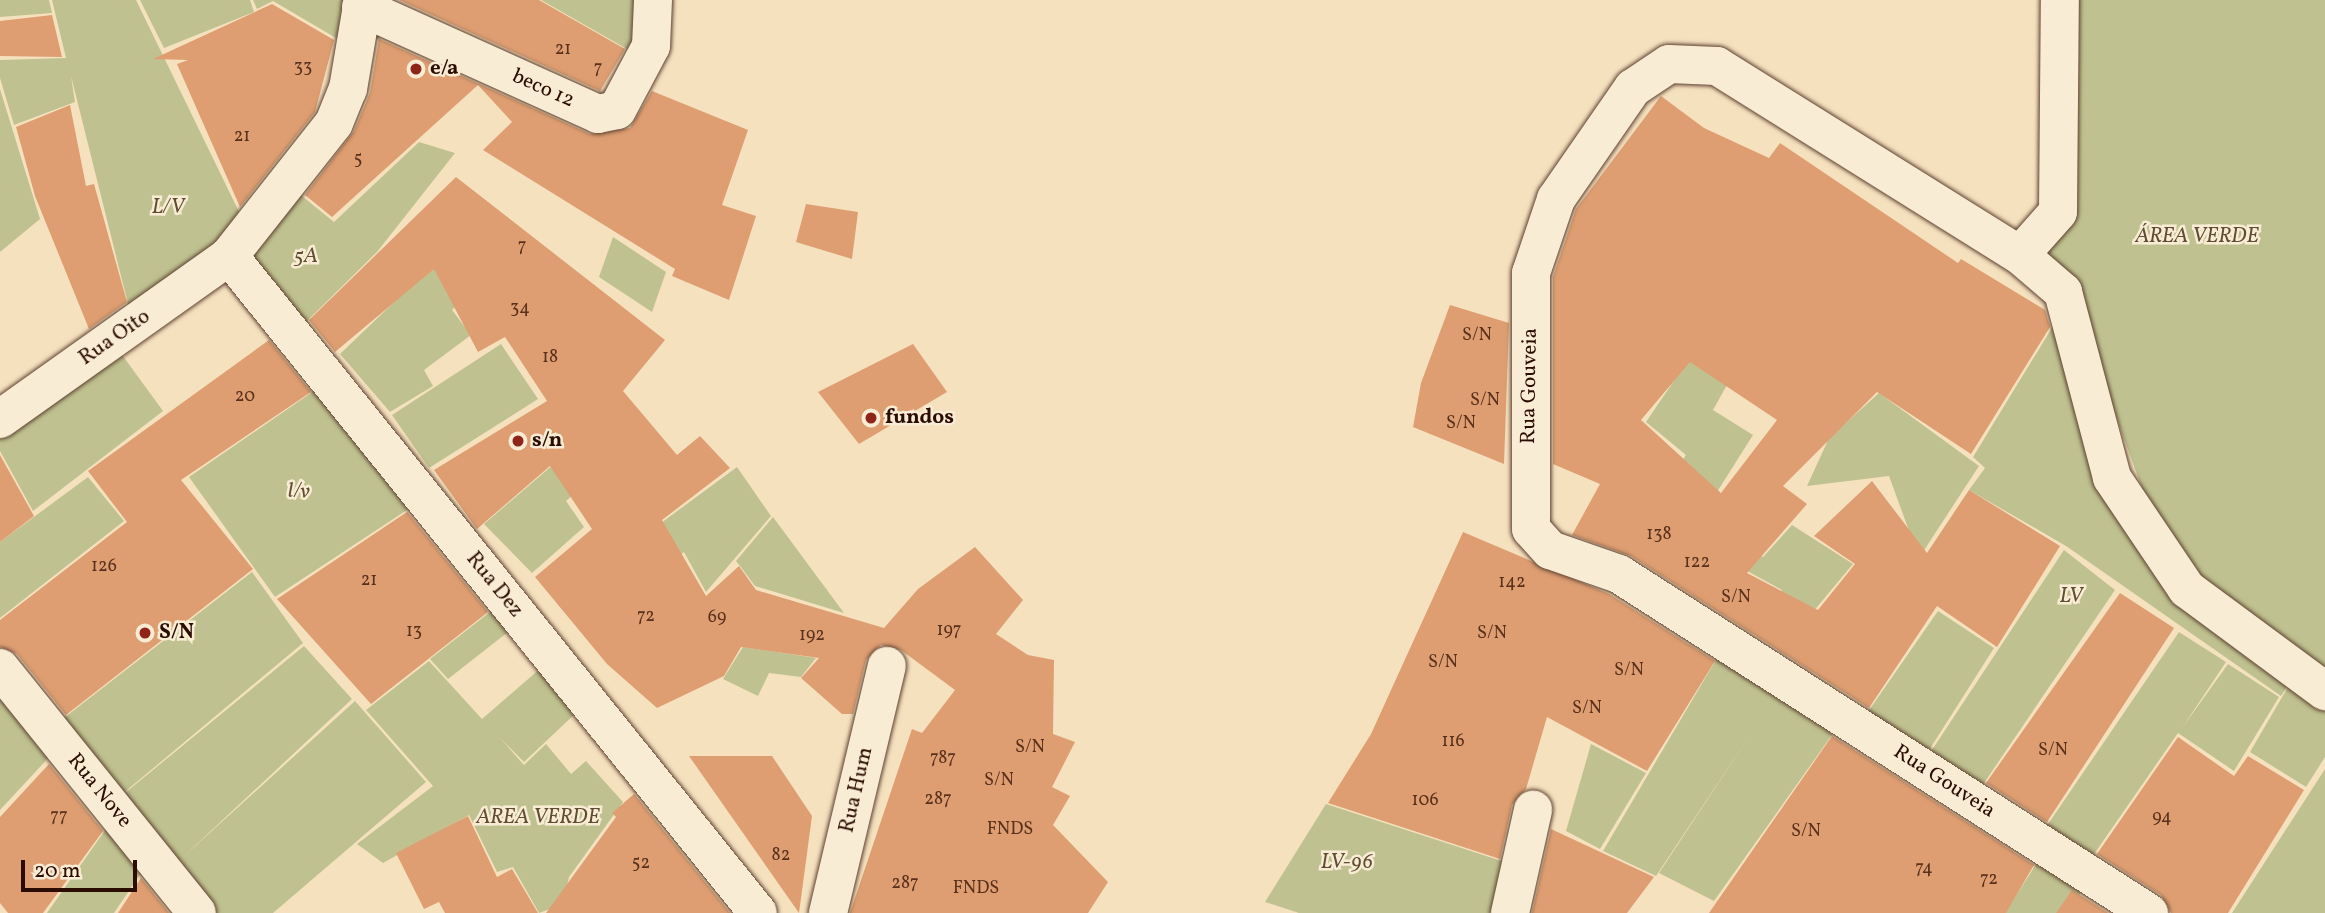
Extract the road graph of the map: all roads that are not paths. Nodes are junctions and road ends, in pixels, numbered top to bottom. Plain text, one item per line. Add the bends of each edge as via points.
1 (653, 0) edge
2 (2060, 0) edge
3 (362, 4) edge
4 (2020, 255) junction
5 (229, 257) junction
6 (0, 419) edge
7 (887, 666) dead end
8 (0, 668) edge
9 (2325, 691) edge
10 (1533, 810) dead end
11 (197, 913) edge
12 (758, 913) edge
13 (828, 913) edge
14 (1510, 913) edge
15 (2149, 913) edge

1 - 3 street, beco 12 via 651,46 617,110 598,114
2 - 4 street via 2058,212
3 - 5 street, Rua Oito via 348,89 334,123
4 - 9 street, Rua Gouveia via 2063,292 2077,331 2112,478 2187,589
4 - 15 street, Rua Gouveia via 1717,66 1669,64 1633,88 1556,199 1531,273 1531,529 1550,550 1619,574
5 - 6 street, Rua Oito
5 - 12 street, Rua Dez
7 - 13 street, Rua Hum
8 - 11 street, Rua Nove
10 - 14 street

